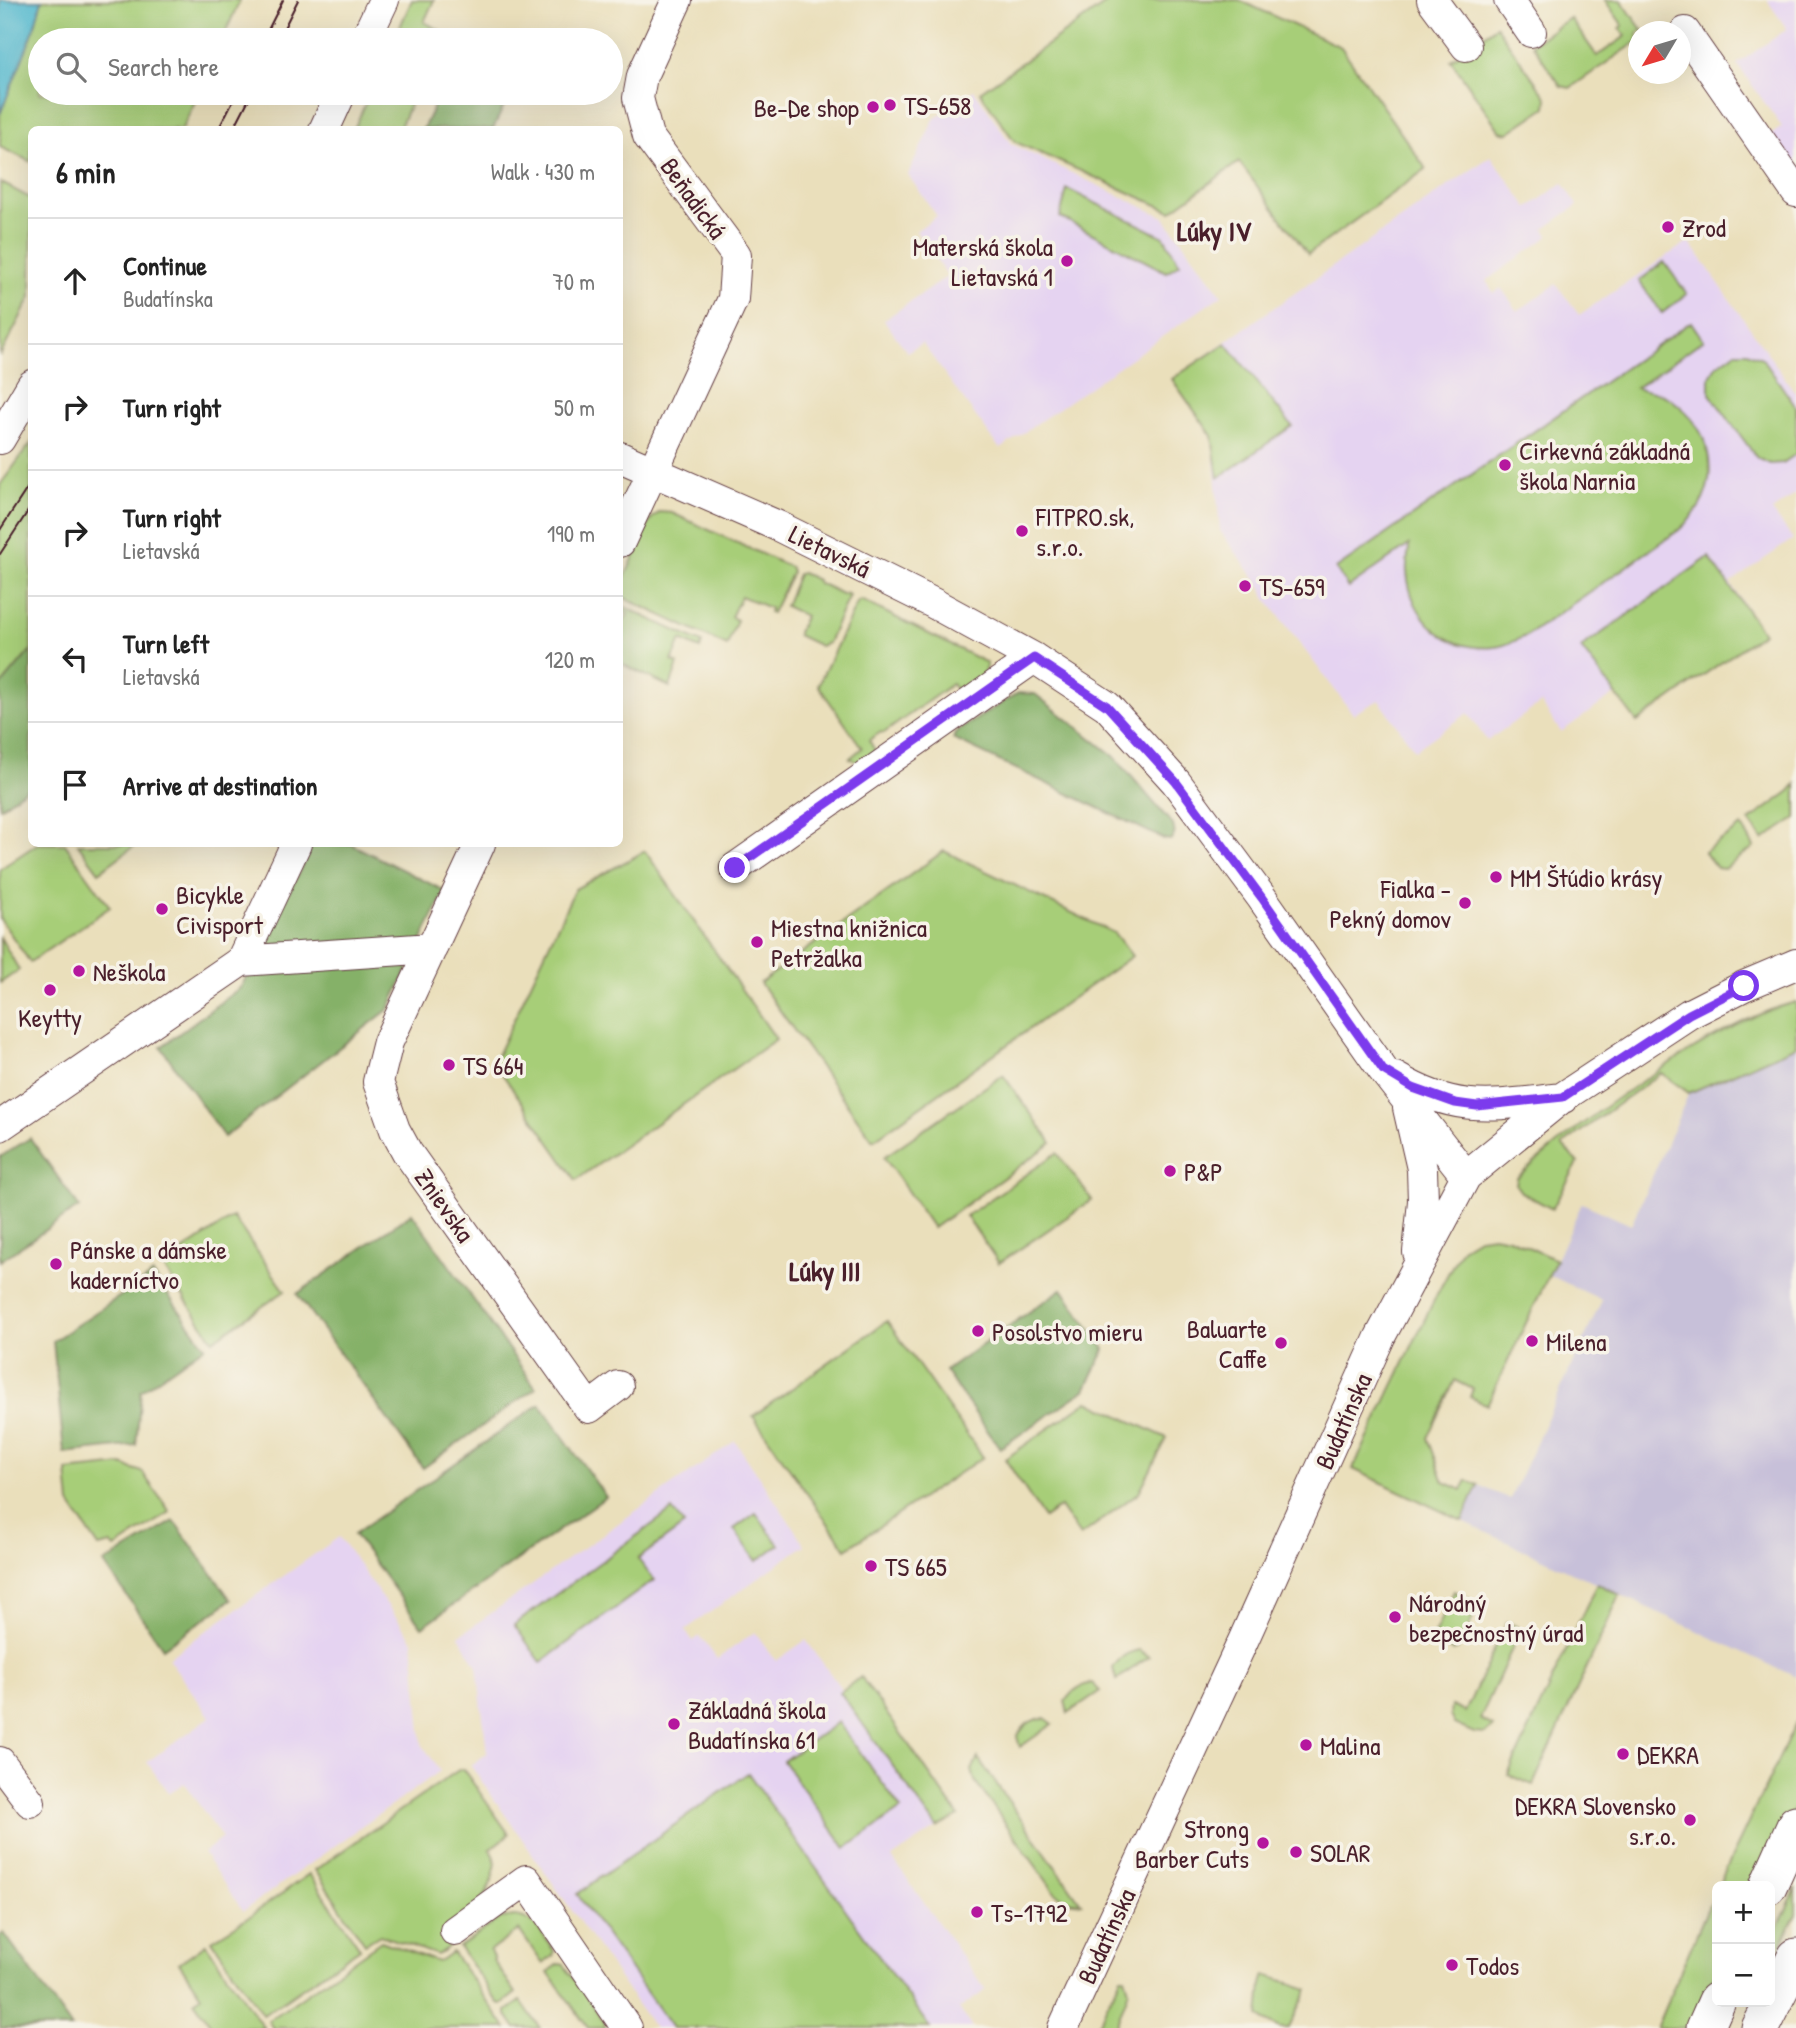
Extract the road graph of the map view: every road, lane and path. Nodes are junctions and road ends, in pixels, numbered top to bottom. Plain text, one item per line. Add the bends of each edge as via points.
1 (384, 0) edge
2 (677, 0) edge
3 (1432, 0) edge
4 (1509, 0) edge
5 (371, 28) edge
6 (1531, 32) dead end
7 (1691, 41) edge
8 (1466, 46) dead end
9 (335, 105) edge
10 (326, 126) edge
11 (1796, 192) edge
12 (28, 392) edge
13 (0, 439) edge
14 (623, 458) edge
15 (652, 472) junction
16 (623, 535) edge
17 (1034, 658) junction
18 (295, 847) edge
19 (479, 847) edge
20 (735, 868) dead end
21 (432, 948) junction
22 (241, 961) junction
23 (1796, 964) edge
24 (1383, 1070) junction
25 (1563, 1097) junction
26 (1407, 1101) junction
27 (0, 1126) edge
28 (1466, 1176) junction
29 (1414, 1274) junction
30 (618, 1386) dead end
31 (0, 1762) edge
32 (30, 1802) dead end
33 (1796, 1824) edge
34 (1770, 1881) edge
35 (455, 1931) dead end
36 (1796, 1957) edge
37 (1714, 2007) edge
38 (627, 2028) edge
39 (1063, 2028) edge
40 (1705, 2028) edge
41 (1760, 2028) edge

1 - 5 street
2 - 15 street, Beňadická via 642,76 638,98 648,136 736,254 733,299
3 - 8 street
4 - 6 street
7 - 11 street
9 - 10 street
12 - 13 street
14 - 15 street, Lietavská
15 - 16 street
15 - 17 street, Lietavská via 815,544
17 - 20 street
17 - 24 street, Lietavská via 1107,706 1176,782
18 - 22 street
19 - 21 street, Znievska
21 - 22 street
21 - 30 street, Znievska via 388,1042 378,1082 395,1130 589,1408
22 - 27 street
23 - 25 street, Budatínska via 1689,1014
24 - 25 street via 1413,1088 1455,1103 1477,1106
24 - 26 street, Lietavská
25 - 28 street, Budatínska
26 - 28 street, Lietavská
26 - 29 street via 1422,1169
28 - 29 street, Budatínska
29 - 39 street, Budatínska via 1380,1337
31 - 32 street
33 - 34 main road
35 - 38 street via 526,1880
36 - 41 main road
37 - 40 main road

